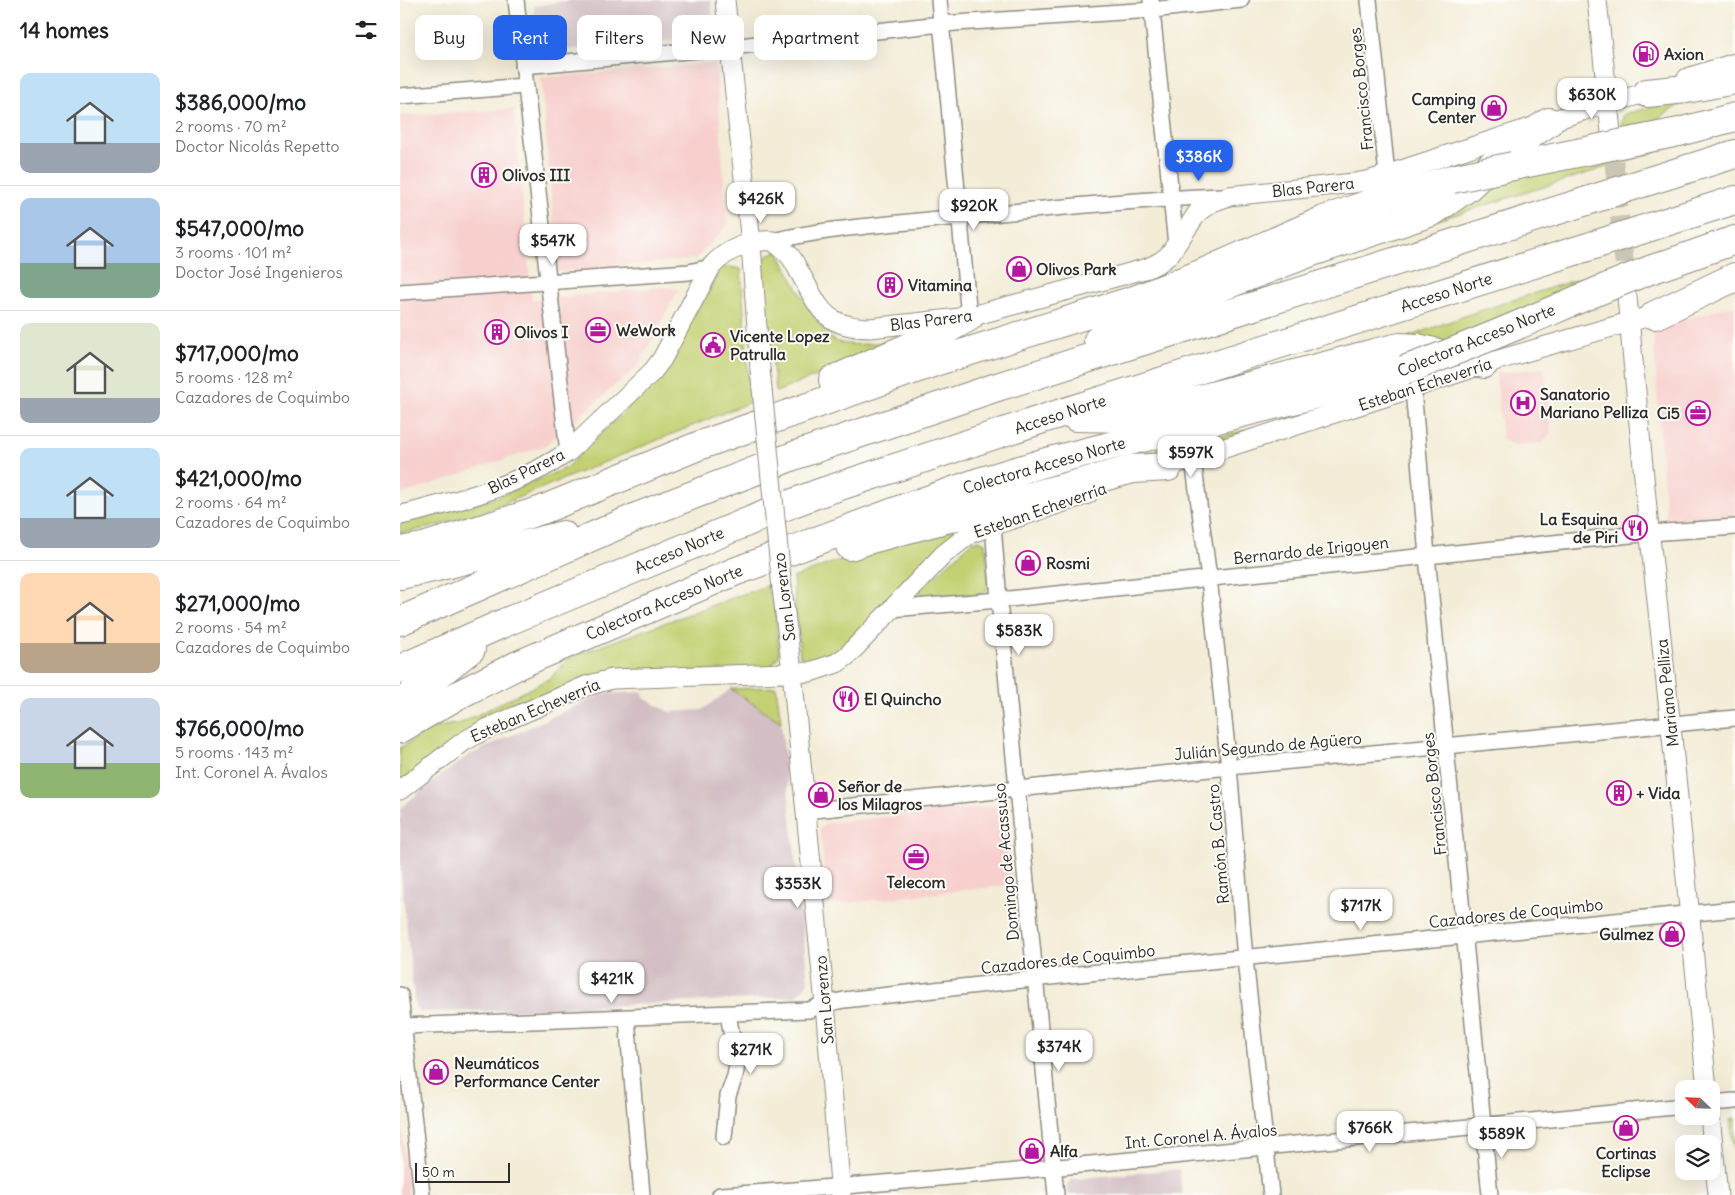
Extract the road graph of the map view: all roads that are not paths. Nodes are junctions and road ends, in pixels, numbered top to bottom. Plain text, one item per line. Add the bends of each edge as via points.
1 (516, 0) edge
2 (726, 0) edge
3 (939, 0) edge
4 (1240, 0) edge
5 (1369, 0) edge
6 (1597, 0) edge
7 (1151, 5) edge
8 (727, 15) edge
9 (942, 24) junction
10 (744, 45) edge
11 (672, 52) edge
12 (731, 60) edge
13 (1735, 63) edge
14 (523, 66) junction
15 (1735, 80) edge
16 (525, 86) junction
17 (1647, 93) junction
18 (400, 96) edge
19 (1608, 104) junction
20 (1735, 117) edge
21 (1549, 122) junction
22 (1617, 138) junction
23 (1735, 154) edge
24 (1387, 175) junction
25 (1229, 196) junction
26 (1171, 198) junction
27 (1735, 200) edge
28 (959, 217) junction
29 (1735, 240) edge
30 (773, 241) junction
31 (751, 244) junction
32 (1176, 245) junction
33 (711, 267) junction
34 (1735, 277) edge
35 (549, 282) junction
36 (1735, 291) edge
37 (400, 292) edge
38 (1628, 297) tunnel mouth
39 (969, 317) junction
40 (1643, 318) junction
41 (1484, 364) junction
42 (1408, 379) junction
43 (994, 388) junction
44 (1052, 416) junction
45 (568, 452) junction
46 (658, 463) junction
47 (1181, 463) junction
48 (400, 515) edge
49 (639, 516) junction
50 (993, 526) junction
51 (1735, 527) edge
52 (466, 533) junction
53 (1650, 533) junction
54 (400, 540) edge
55 (400, 551) edge
56 (1427, 556) junction
57 (400, 575) edge
58 (1209, 578) junction
59 (999, 600) junction
60 (891, 609) junction
61 (400, 621) edge
62 (506, 622) junction
63 (583, 636) junction
64 (400, 669) edge
65 (792, 672) junction
66 (400, 702) edge
67 (1735, 718) edge
68 (1671, 724) junction
69 (400, 729) edge
70 (1447, 747) junction
71 (1229, 767) junction
72 (400, 790) edge
73 (1017, 790) junction
74 (805, 811) junction
75 (1735, 909) edge
76 (1690, 914) junction
77 (1465, 935) junction
78 (1246, 959) junction
79 (1035, 979) junction
80 (400, 995) edge
81 (825, 1004) junction
82 (728, 1014) junction
83 (627, 1018) junction
84 (404, 1026) junction
85 (1706, 1080) edge
86 (1735, 1101) edge
87 (1720, 1102) edge
88 (1675, 1107) edge
89 (1711, 1125) edge
90 (1484, 1127) junction
91 (724, 1137) dead end
92 (1266, 1148) junction
93 (1054, 1168) junction
94 (841, 1191) edge
95 (422, 1195) edge
96 (642, 1195) edge
97 (720, 1195) edge
98 (1056, 1195) edge
99 (1271, 1195) edge
100 (1490, 1195) edge
101 (1718, 1195) edge

1 - 14 street
2 - 8 street, San Lorenzo
3 - 9 street
4 - 7 street
5 - 24 street, Francisco Borges
6 - 19 street
7 - 9 street
7 - 26 street
9 - 10 street
9 - 28 street
11 - 14 street
12 - 31 street, San Lorenzo
13 - 17 street, Blas Parera
14 - 16 street
15 - 17 highway
16 - 18 street
16 - 35 street
17 - 19 street, Blas Parera
19 - 21 street, Blas Parera
19 - 22 street
20 - 22 highway via 1679,132
21 - 24 street, Blas Parera
21 - 43 highway via 1510,148 1467,188 1432,212 1312,252 1174,305
22 - 46 highway, bridge via 1587,150 1452,179 1388,197 1324,220 1137,299 934,362
23 - 43 highway, bridge
24 - 25 street, Blas Parera via 1354,183
25 - 26 street
25 - 32 street, Blas Parera via 1198,212
26 - 28 street
26 - 32 street
27 - 44 highway, Acceso Norte, bridge
28 - 30 street via 802,234
28 - 39 street
29 - 42 highway, Colectora Acceso Norte, bridge via 1606,287 1492,337
30 - 31 street
30 - 39 street, Blas Parera via 791,257 829,319 840,325 870,328
31 - 33 street via 728,252
31 - 65 street, San Lorenzo, bridge via 760,369
32 - 39 street, Blas Parera via 1160,262 1135,272
33 - 35 street via 689,272
33 - 45 street, Blas Parera via 654,371
34 - 40 highway
35 - 37 street
35 - 45 street
36 - 40 street, Esteban Echeverría
38 - 40 street, Mariano Pelliza
39 - 46 highway via 939,334 702,434
40 - 41 street, Esteban Echeverría
40 - 53 street, Mariano Pelliza
41 - 42 street, Esteban Echeverría
41 - 44 highway via 1418,348 1400,347 1128,418
42 - 47 street, Esteban Echeverría
42 - 56 street, Francisco Borges
42 - 63 highway, Colectora Acceso Norte via 1369,381 1050,461 980,482 776,555
43 - 49 highway via 796,455
44 - 62 highway, Acceso Norte via 793,503
45 - 48 street, Blas Parera via 514,481
46 - 52 highway via 542,510
47 - 50 street, Esteban Echeverría
47 - 58 street, Ramón B. Castro
47 - 63 highway via 1133,469 871,539 674,609
49 - 57 highway
49 - 61 highway
50 - 59 street, Domingo de Acassuso
50 - 60 street, Esteban Echeverría via 958,541
51 - 53 street, Bernardo de Irigoyen
52 - 54 highway
52 - 55 highway
53 - 56 street, Bernardo de Irigoyen
53 - 68 street, Mariano Pelliza
56 - 58 street, Bernardo de Irigoyen
56 - 70 street, Francisco Borges
58 - 59 street, Bernardo de Irigoyen
58 - 71 street, Ramón B. Castro
59 - 60 street, Bernardo de Irigoyen
59 - 73 street, Domingo de Acassuso
60 - 65 street, Esteban Echeverría via 837,663 810,672
62 - 64 highway, Acceso Norte
62 - 66 highway
63 - 69 highway, Colectora Acceso Norte via 458,695
65 - 72 street, Esteban Echeverría via 612,679 586,686 463,742
65 - 74 street, San Lorenzo
67 - 68 street, Julián Segundo de Agüero
68 - 70 street, Julián Segundo de Agüero
68 - 76 street, Mariano Pelliza
70 - 71 street, Julián Segundo de Agüero
70 - 77 street, Francisco Borges
71 - 73 street, Julián Segundo de Agüero
71 - 78 street, Ramón B. Castro
73 - 74 street, Julián Segundo de Agüero
73 - 79 street, Domingo de Acassuso
74 - 81 street, San Lorenzo
75 - 76 street, Cazadores de Coquimbo
76 - 77 street, Cazadores de Coquimbo
76 - 85 street, Mariano Pelliza
77 - 78 street, Cazadores de Coquimbo
77 - 90 street, Francisco Borges
78 - 79 street, Cazadores de Coquimbo
78 - 92 street, Ramón B. Castro
79 - 81 street, Cazadores de Coquimbo
79 - 93 street, Domingo de Acassuso
80 - 84 street
81 - 82 street, Cazadores de Coquimbo via 809,1010
81 - 94 street, San Lorenzo
82 - 83 street, Cazadores de Coquimbo
82 - 91 street via 737,1066 728,1096
83 - 84 street, Cazadores de Coquimbo
83 - 96 street
84 - 95 street
86 - 87 street
88 - 90 street, Int. Coronel A. Ávalos
89 - 101 street
90 - 92 street, Int. Coronel A. Ávalos
90 - 100 street, Francisco Borges
92 - 93 street, Int. Coronel A. Ávalos
92 - 99 street, Ramón B. Castro
93 - 94 street, Int. Coronel A. Ávalos
93 - 98 street, Domingo de Acassuso
94 - 97 street, Int. Coronel A. Ávalos

